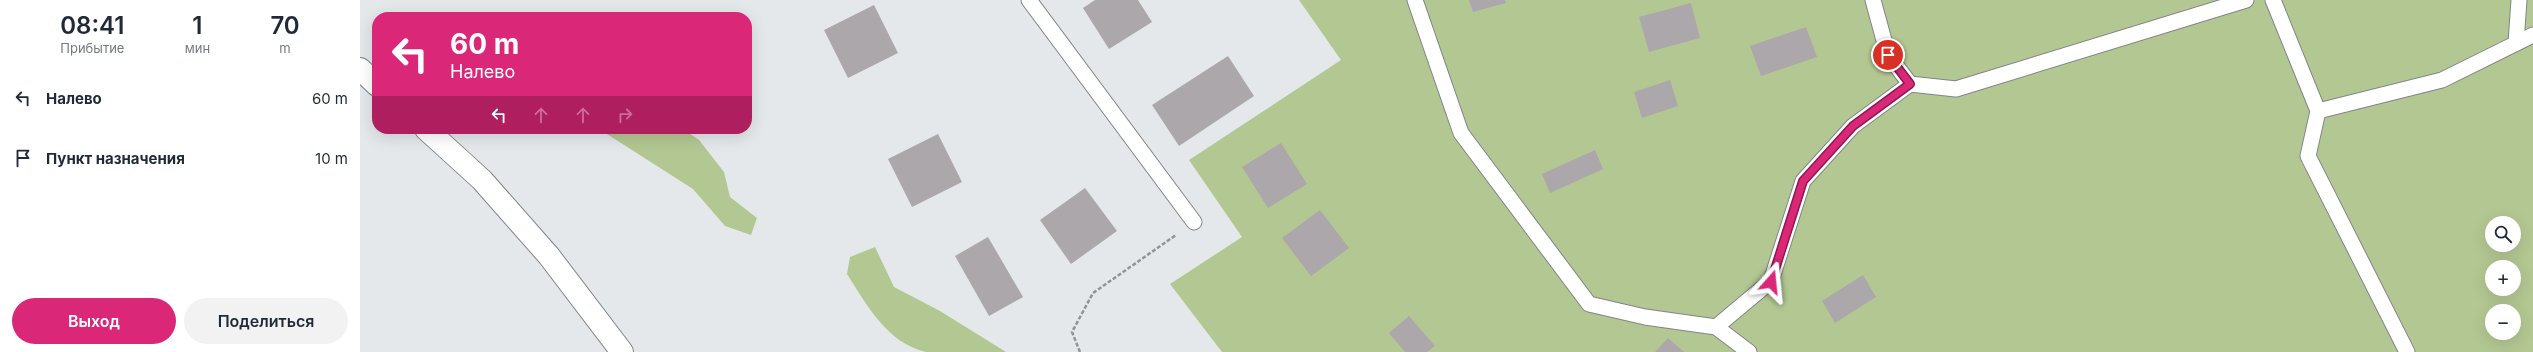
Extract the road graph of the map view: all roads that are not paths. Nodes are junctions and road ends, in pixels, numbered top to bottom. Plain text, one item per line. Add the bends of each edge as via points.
1 (1029, 0) edge
2 (1415, 0) edge
3 (1873, 0) edge
4 (2246, 0) edge
5 (2273, 0) edge
6 (2519, 0) edge
7 (2533, 35) edge
8 (2516, 43) junction
9 (360, 69) edge
10 (372, 80) edge
11 (1910, 84) junction
12 (2318, 111) junction
13 (431, 134) edge
14 (1194, 222) road end
15 (1716, 327) junction
16 (622, 352) edge
17 (1749, 352) edge
18 (2407, 352) edge

1 - 14 lane
2 - 15 lane via 1461,133 1589,304 1645,318
3 - 11 lane via 1888,55
4 - 11 lane via 1956,89
5 - 12 lane
6 - 8 lane
7 - 8 lane
8 - 12 lane via 2442,80
9 - 10 street
11 - 15 lane via 1853,126 1803,181 1771,282
12 - 18 lane via 2308,156
13 - 16 street via 482,180 549,256
15 - 17 lane

